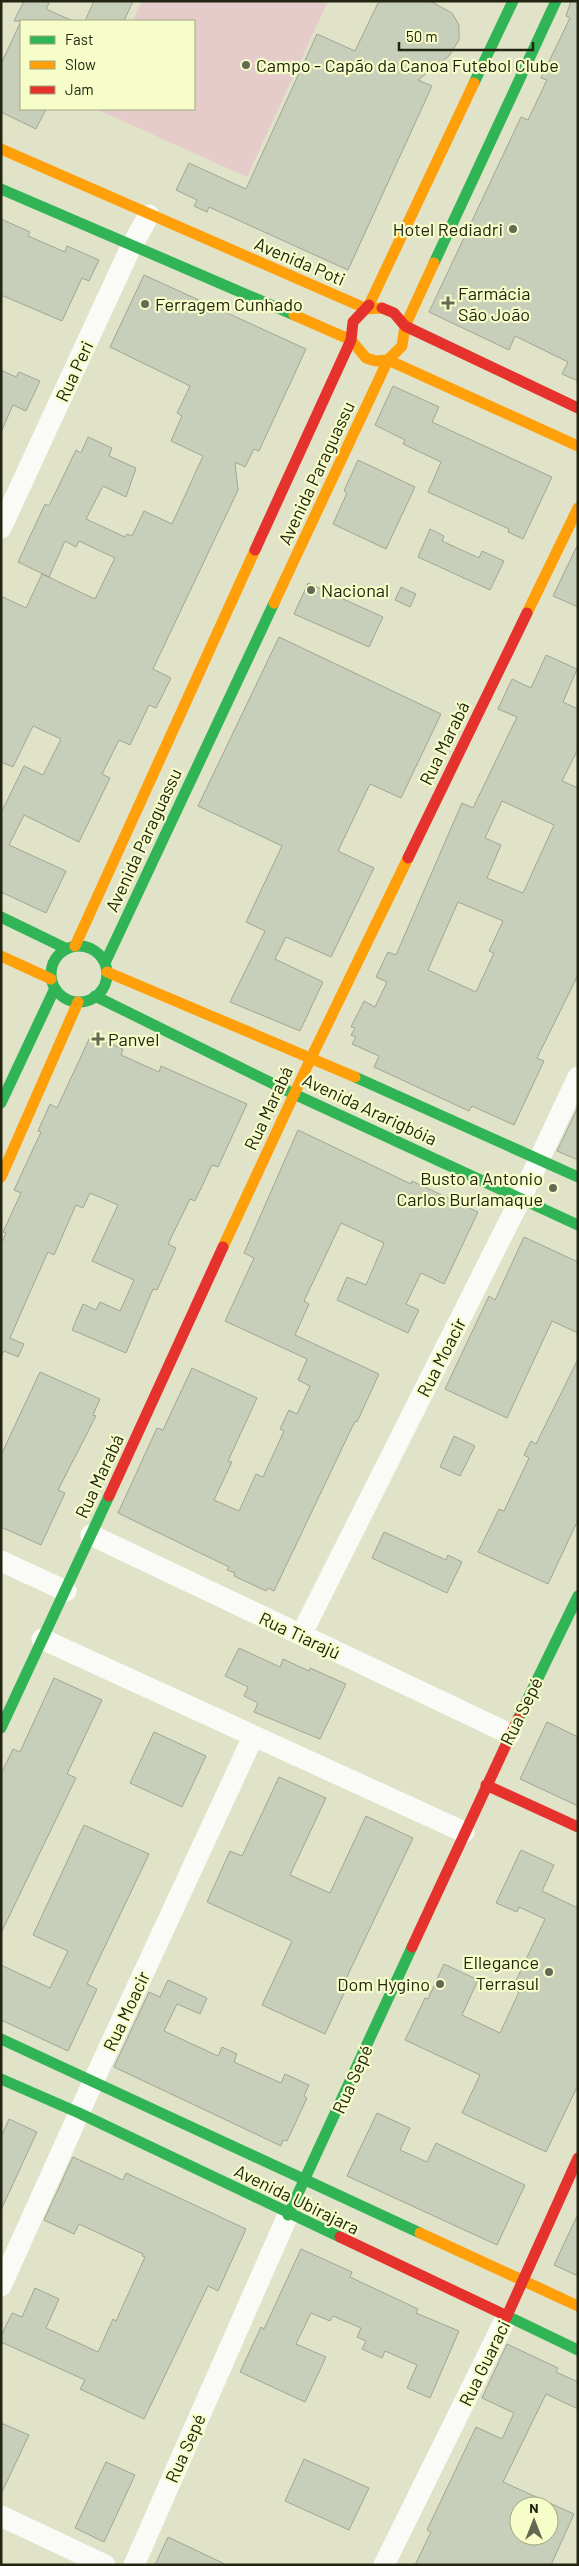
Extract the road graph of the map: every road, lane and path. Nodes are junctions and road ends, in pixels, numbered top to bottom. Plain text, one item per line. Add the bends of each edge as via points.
1 (513, 1) edge
2 (556, 1) edge
3 (1, 149) edge
4 (1, 189) edge
5 (150, 215) junction
6 (131, 247) junction
7 (367, 309) junction
8 (405, 326) junction
9 (351, 340) junction
10 (388, 360) junction
11 (578, 408) edge
12 (578, 446) edge
13 (578, 508) edge
14 (1, 528) edge
15 (1, 917) edge
16 (71, 947) junction
17 (1, 956) edge
18 (106, 967) junction
19 (53, 984) junction
20 (96, 996) junction
21 (78, 1002) junction
22 (311, 1058) junction
23 (578, 1077) edge
24 (294, 1094) junction
25 (1, 1103) edge
26 (540, 1159) junction
27 (1, 1177) edge
28 (578, 1177) edge
29 (521, 1198) junction
30 (578, 1225) edge
31 (90, 1535) junction
32 (1, 1561) edge
33 (66, 1591) junction
34 (578, 1596) edge
35 (301, 1635) junction
36 (42, 1639) junction
37 (1, 1728) edge
38 (510, 1734) junction
39 (253, 1736) junction
40 (486, 1785) junction
41 (578, 1827) edge
42 (464, 1832) junction
43 (1, 2039) edge
44 (1, 2079) edge
45 (93, 2082) junction
46 (79, 2113) junction
47 (578, 2158) edge
48 (305, 2181) junction
49 (288, 2215) junction
50 (524, 2281) junction
51 (1, 2286) edge
52 (578, 2306) edge
53 (506, 2318) junction
54 (578, 2350) edge
55 (1, 2516) edge
56 (106, 2565) edge
57 (134, 2565) edge
58 (384, 2565) edge

1 - 7 main road, Avenida Paraguassu
2 - 8 main road, Avenida Paraguassu
3 - 5 main road, Avenida Poti
4 - 6 main road
5 - 6 street, Rua Peri
5 - 7 main road, Avenida Poti
6 - 9 main road
6 - 14 street, Rua Peri
7 - 8 main road, Avenida Poti via 378,306 390,309
7 - 9 main road, Avenida Paraguassu via 353,322
8 - 10 main road, Avenida Paraguassu via 403,346
8 - 11 main road, Avenida Poti
9 - 10 main road via 356,351 366,359
9 - 16 main road, Avenida Paraguassu
10 - 12 main road
10 - 18 main road, Avenida Paraguassu
13 - 22 main road, Rua Marabá
15 - 16 main road
16 - 18 main road via 93,950
16 - 19 main road via 54,961
17 - 19 main road
18 - 20 main road via 102,989
18 - 22 main road, Avenida Ararigbóia
19 - 21 main road via 61,995
19 - 25 main road
20 - 21 main road
20 - 24 main road, Avenida Ararigbóia
21 - 27 main road
22 - 24 main road, Rua Marabá
22 - 26 main road, Avenida Ararigbóia
23 - 26 street, Rua Moacir
24 - 29 main road, Avenida Ararigbóia
24 - 31 main road, Rua Marabá
26 - 28 main road, Avenida Ararigbóia
26 - 29 street, Rua Moacir
29 - 30 main road, Avenida Ararigbóia
29 - 35 street, Rua Moacir
31 - 33 main road, Rua Marabá
31 - 35 street, Rua Tiarajú
32 - 33 street
33 - 36 main road, Rua Marabá
34 - 38 main road, Rua Sepé
35 - 38 street, Rua Tiarajú
36 - 37 main road, Rua Marabá
36 - 39 street
38 - 40 main road, Rua Sepé
39 - 42 street
39 - 45 street, Rua Moacir
40 - 41 main road
40 - 42 main road, Rua Sepé
42 - 48 main road, Rua Sepé
43 - 45 main road, Avenida Ubirajara
44 - 46 main road, Avenida Ubirajara
45 - 46 street, Rua Moacir
45 - 48 main road, Avenida Ubirajara
46 - 49 main road, Avenida Ubirajara
46 - 51 street, Rua Moacir
47 - 50 main road, Rua Guaraci
48 - 49 main road, Rua Sepé
48 - 50 main road, Avenida Ubirajara
49 - 53 main road, Avenida Ubirajara
49 - 57 street, Rua Sepé
50 - 52 main road, Avenida Ubirajara
50 - 53 main road, Rua Guaraci
53 - 54 main road, Avenida Ubirajara
53 - 58 street, Rua Guaraci
55 - 56 street

